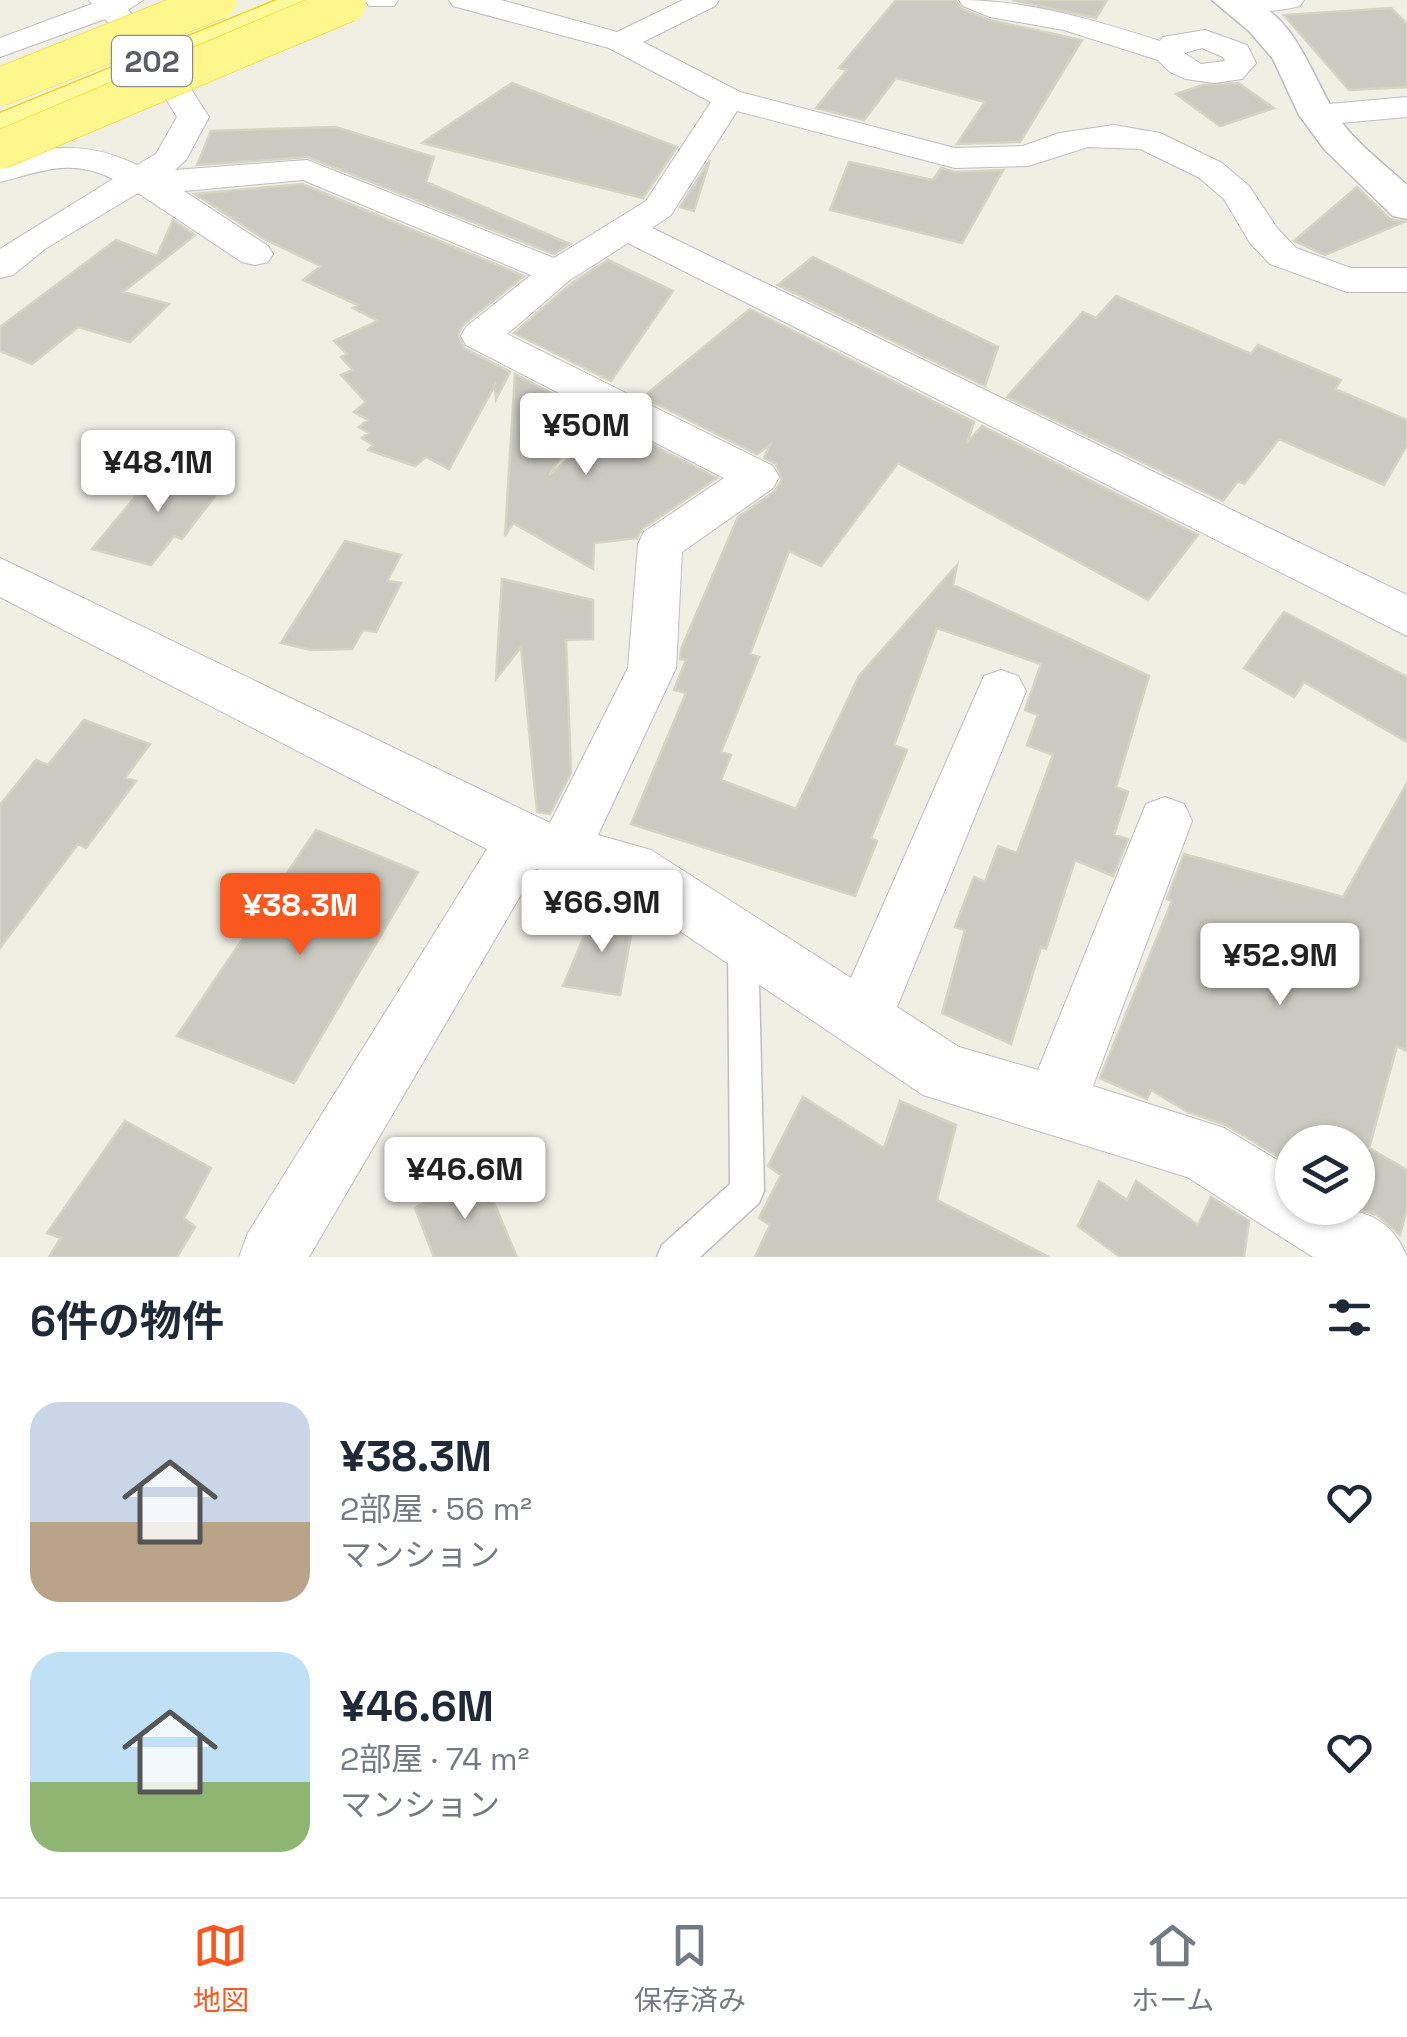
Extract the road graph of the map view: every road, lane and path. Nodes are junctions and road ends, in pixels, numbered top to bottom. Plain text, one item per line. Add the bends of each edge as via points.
1 (158, 0) edge
2 (205, 0) edge
3 (218, 0) edge
4 (294, 0) edge
5 (306, 0) edge
6 (463, 0) edge
7 (706, 0) edge
8 (973, 0) edge
9 (1290, 0) edge
10 (370, 1) edge
11 (1230, 1) edge
12 (119, 9) edge
13 (620, 42) junction
14 (0, 48) edge
15 (1169, 54) dead end
16 (158, 58) junction
17 (0, 61) edge
18 (0, 85) edge
19 (729, 99) junction
20 (1407, 107) edge
21 (1318, 115) junction
22 (0, 124) edge
23 (0, 150) edge
24 (0, 172) edge
25 (139, 180) junction
26 (1407, 207) edge
27 (627, 230) junction
28 (255, 254) dead end
29 (0, 267) edge
30 (557, 272) junction
31 (1407, 280) edge
32 (0, 576) edge
33 (1407, 617) edge
34 (1001, 692) dead end
35 (1165, 821) dead end
36 (543, 846) junction
37 (743, 942) junction
38 (863, 1019) junction
39 (1054, 1106) junction
40 (1275, 1195) edge
41 (1323, 1225) edge
42 (272, 1257) edge
43 (674, 1257) edge
44 (1374, 1257) edge

1 - 17 highway
2 - 12 highway, 202
3 - 18 highway, bridge
4 - 22 highway
5 - 16 highway, 202
6 - 13 street
7 - 13 street
8 - 15 street
9 - 11 street
10 - 23 highway, bridge
11 - 21 street via 1288,56
12 - 14 street
12 - 16 street
12 - 18 highway, 202
13 - 19 street
16 - 22 highway, 202
16 - 25 street via 194,116 169,160
19 - 27 street via 658,208
19 - 31 street via 955,158 1028,156 1088,137 1148,140 1210,170 1283,256 1347,280
20 - 21 street
21 - 26 street
24 - 25 street via 68,155 96,159
25 - 28 street
25 - 29 street via 32,241
25 - 30 street via 307,170
27 - 30 street
27 - 33 street
30 - 36 street via 480,336 758,478 660,544 652,668
32 - 36 street
34 - 38 street
35 - 39 street
36 - 37 street via 632,868
36 - 42 street
37 - 38 street
37 - 43 lane via 747,1191
38 - 39 street via 945,1073
39 - 40 street via 1202,1150
41 - 44 street

